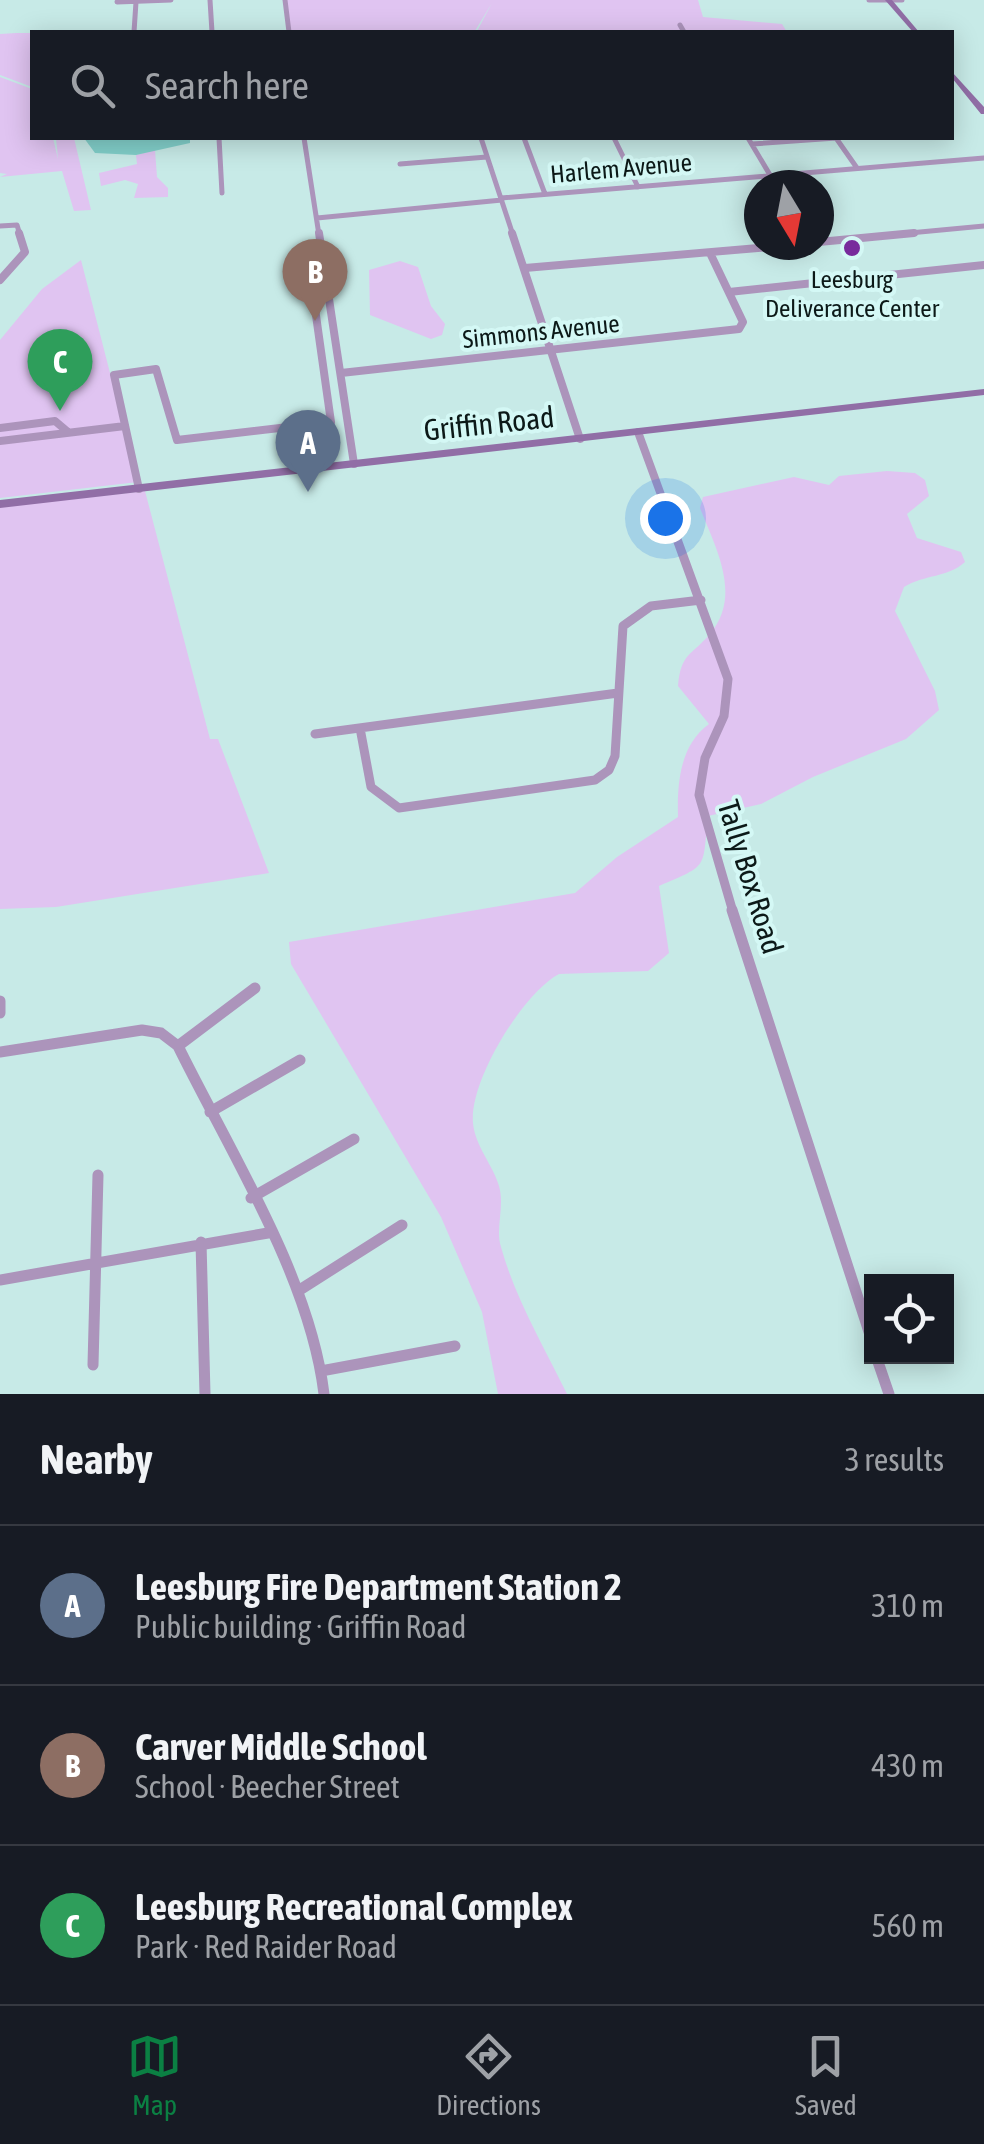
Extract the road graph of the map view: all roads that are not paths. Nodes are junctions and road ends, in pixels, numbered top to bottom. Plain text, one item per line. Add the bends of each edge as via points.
1 (171, 0) edge
2 (210, 0) edge
3 (285, 0) edge
4 (869, 0) edge
5 (888, 0) edge
6 (902, 0) edge
7 (117, 2) edge
8 (136, 2) junction
9 (680, 25) dead end
10 (134, 30) edge
11 (212, 30) edge
12 (289, 30) edge
13 (683, 30) edge
14 (914, 30) edge
15 (954, 76) edge
16 (984, 112) edge
17 (219, 140) edge
18 (304, 140) edge
19 (482, 140) edge
20 (525, 140) edge
21 (615, 140) edge
22 (779, 140) edge
23 (837, 140) edge
24 (750, 141) edge
25 (487, 157) junction
26 (984, 158) edge
27 (400, 164) dead end
28 (857, 168) junction
29 (767, 170) edge
30 (834, 170) edge
31 (744, 178) edge
32 (638, 187) junction
33 (222, 193) dead end
34 (545, 194) junction
35 (502, 199) junction
36 (316, 218) junction
37 (0, 226) edge
38 (984, 226) edge
39 (834, 241) edge
40 (744, 250) edge
41 (710, 253) junction
42 (984, 266) edge
43 (525, 268) junction
44 (0, 280) edge
45 (311, 280) dead end
46 (729, 292) junction
47 (552, 350) junction
48 (341, 374) junction
49 (114, 375) joint
50 (984, 392) edge
51 (125, 426) junction
52 (0, 428) edge
53 (638, 432) junction
54 (68, 433) junction
55 (580, 438) junction
56 (0, 441) edge
57 (354, 464) junction
58 (139, 488) junction
59 (0, 504) edge
60 (701, 600) junction
61 (618, 694) junction
62 (360, 728) junction
63 (315, 734) dead end
64 (255, 988) dead end
65 (0, 1001) edge
66 (0, 1013) edge
67 (178, 1046) junction
68 (0, 1052) edge
69 (300, 1060) dead end
70 (210, 1112) junction
71 (354, 1139) dead end
72 (98, 1175) dead end
73 (252, 1198) junction
74 (402, 1225) dead end
75 (268, 1233) junction
76 (200, 1242) junction
77 (96, 1262) junction
78 (0, 1280) edge
79 (298, 1291) junction
80 (864, 1316) edge
81 (455, 1346) dead end
82 (879, 1364) edge
83 (93, 1365) dead end
84 (321, 1371) junction
85 (204, 1394) edge
86 (324, 1394) edge
87 (888, 1394) edge

1 - 8 street
2 - 11 street
3 - 12 street
4 - 5 street
5 - 6 street
5 - 14 street
7 - 8 street
8 - 10 street
9 - 13 street
15 - 16 street
17 - 33 street
18 - 36 street
19 - 25 street
20 - 34 street
21 - 32 street
22 - 24 street
23 - 28 street
24 - 29 street
25 - 27 street
25 - 35 street
26 - 28 street, Harlem Avenue
28 - 30 street, Harlem Avenue
31 - 32 street, Harlem Avenue
32 - 34 street, Harlem Avenue
34 - 35 street, Harlem Avenue
35 - 36 street, Harlem Avenue
35 - 43 street
36 - 48 street
37 - 44 street via 17,225 25,252
38 - 39 street
40 - 41 street
41 - 43 street
41 - 46 street
42 - 46 street
43 - 47 street
45 - 49 street via 331,422 177,440 156,369
46 - 47 street, Simmons Avenue via 743,324 736,330
47 - 48 street, Simmons Avenue
47 - 55 street
48 - 57 street
49 - 51 street
50 - 53 street, Griffin Road
51 - 54 street
51 - 58 street
52 - 54 street via 55,421
53 - 55 street, Griffin Road
53 - 60 street, Tally Box Road
54 - 56 street
55 - 57 street, Griffin Road
57 - 58 street, Griffin Road
58 - 59 street, Griffin Road
60 - 61 street via 628,616 619,638
60 - 80 street, Tally Box Road via 729,694 700,764 698,797
61 - 62 street
61 - 62 street via 615,756 603,776 436,806 399,808 376,795
62 - 63 street
64 - 67 street
65 - 66 street
67 - 68 street via 142,1030
67 - 70 street
69 - 70 street
70 - 73 street
71 - 73 street
72 - 77 street
73 - 75 street
74 - 79 street
75 - 76 street
75 - 79 street
76 - 77 street
76 - 85 street
77 - 78 street
77 - 83 street
79 - 84 street
81 - 84 street
82 - 87 street
84 - 86 street

